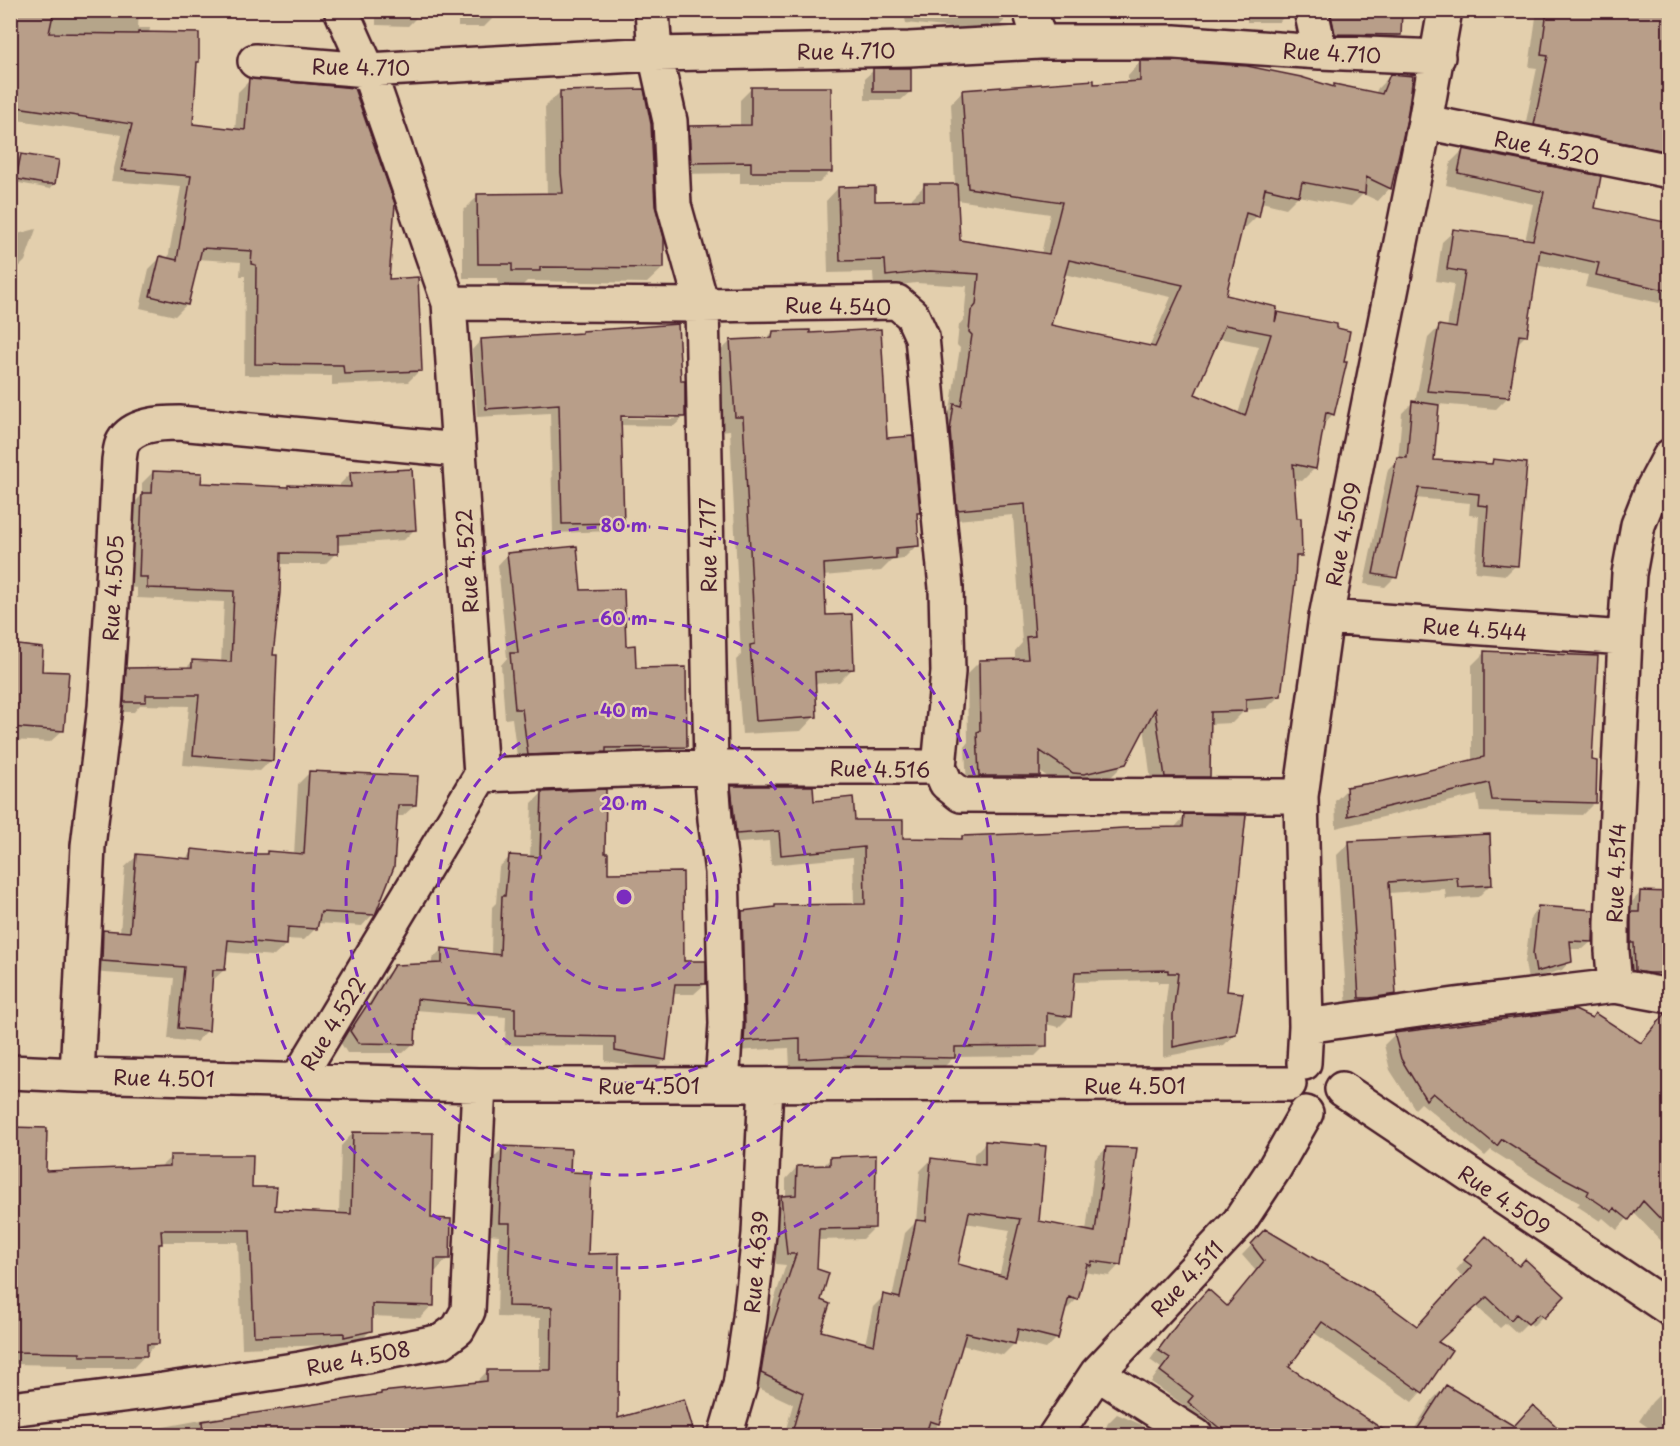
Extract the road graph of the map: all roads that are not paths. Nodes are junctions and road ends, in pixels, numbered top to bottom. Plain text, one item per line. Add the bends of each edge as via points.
1 (341, 10) edge
2 (652, 10) edge
3 (1030, 10) edge
4 (1311, 10) edge
5 (1445, 10) edge
6 (1040, 42) junction
7 (1320, 52) junction
8 (655, 54) junction
9 (1438, 57) junction
10 (255, 61) dead end
11 (368, 70) junction
12 (1425, 122) junction
13 (1670, 171) edge
14 (449, 303) junction
15 (702, 305) junction
16 (458, 450) junction
17 (1670, 456) edge
18 (1326, 617) junction
19 (1625, 638) junction
20 (939, 766) junction
21 (711, 767) junction
22 (481, 775) junction
23 (1301, 796) junction
24 (1615, 986) junction
25 (1670, 996) edge
26 (1306, 1026) junction
27 (10, 1072) edge
28 (1296, 1074) junction
29 (77, 1075) junction
30 (297, 1080) junction
31 (479, 1085) junction
32 (722, 1085) junction
33 (766, 1085) junction
34 (1342, 1089) junction
35 (1306, 1113) junction
36 (1670, 1308) edge
37 (1097, 1373) junction
38 (10, 1409) edge
39 (725, 1436) edge
40 (1055, 1436) edge
41 (1196, 1436) edge

1 - 11 street, Rue 4.522
2 - 8 street, Rue 4.717
3 - 6 street
4 - 7 street
5 - 9 street, Rue 4.509
6 - 7 street, Rue 4.710 via 1174,42
6 - 8 street, Rue 4.710
7 - 9 street, Rue 4.710
8 - 11 street, Rue 4.710
8 - 15 street, Rue 4.717 via 670,121 674,205
9 - 12 street, Rue 4.509
10 - 11 street, Rue 4.710
11 - 14 street, Rue 4.522
12 - 13 street, Rue 4.520
12 - 18 street, Rue 4.509
14 - 15 street, Rue 4.540
14 - 16 street, Rue 4.522
15 - 20 street, Rue 4.540 via 897,302 912,315 922,337 946,588 948,672
15 - 21 street, Rue 4.717
16 - 22 street, Rue 4.522
16 - 29 street, Rue 4.505 via 179,423 153,424 123,442 118,460 105,707 88,846
17 - 19 street, Rue 4.514 via 1638,525 1629,574
18 - 19 street, Rue 4.544
18 - 23 street, Rue 4.509
19 - 24 street, Rue 4.514 via 1612,923
20 - 21 street, Rue 4.516
20 - 23 street, Rue 4.516 via 946,783 961,795
21 - 22 street, Rue 4.516
21 - 32 street, Rue 4.717 via 722,872 726,1024
22 - 30 street, Rue 4.522
23 - 26 street, Rue 4.509
24 - 25 street
24 - 26 street
26 - 28 street, Rue 4.509
27 - 29 street, Rue 4.501
28 - 33 street, Rue 4.501
28 - 34 street via 1315,1061 1326,1064 1336,1070
28 - 35 street via 1290,1096 1295,1107
29 - 30 street, Rue 4.501
30 - 31 street, Rue 4.501
31 - 32 street, Rue 4.501
31 - 38 street, Rue 4.508 via 468,1311 458,1329 442,1341 300,1369
32 - 33 street, Rue 4.501
33 - 39 street, Rue 4.639 via 759,1234 750,1318 740,1385
34 - 35 street via 1338,1103 1329,1111
34 - 36 street, Rue 4.509
35 - 37 street, Rue 4.511 via 1239,1222
37 - 40 street, Rue 4.511
37 - 41 street

